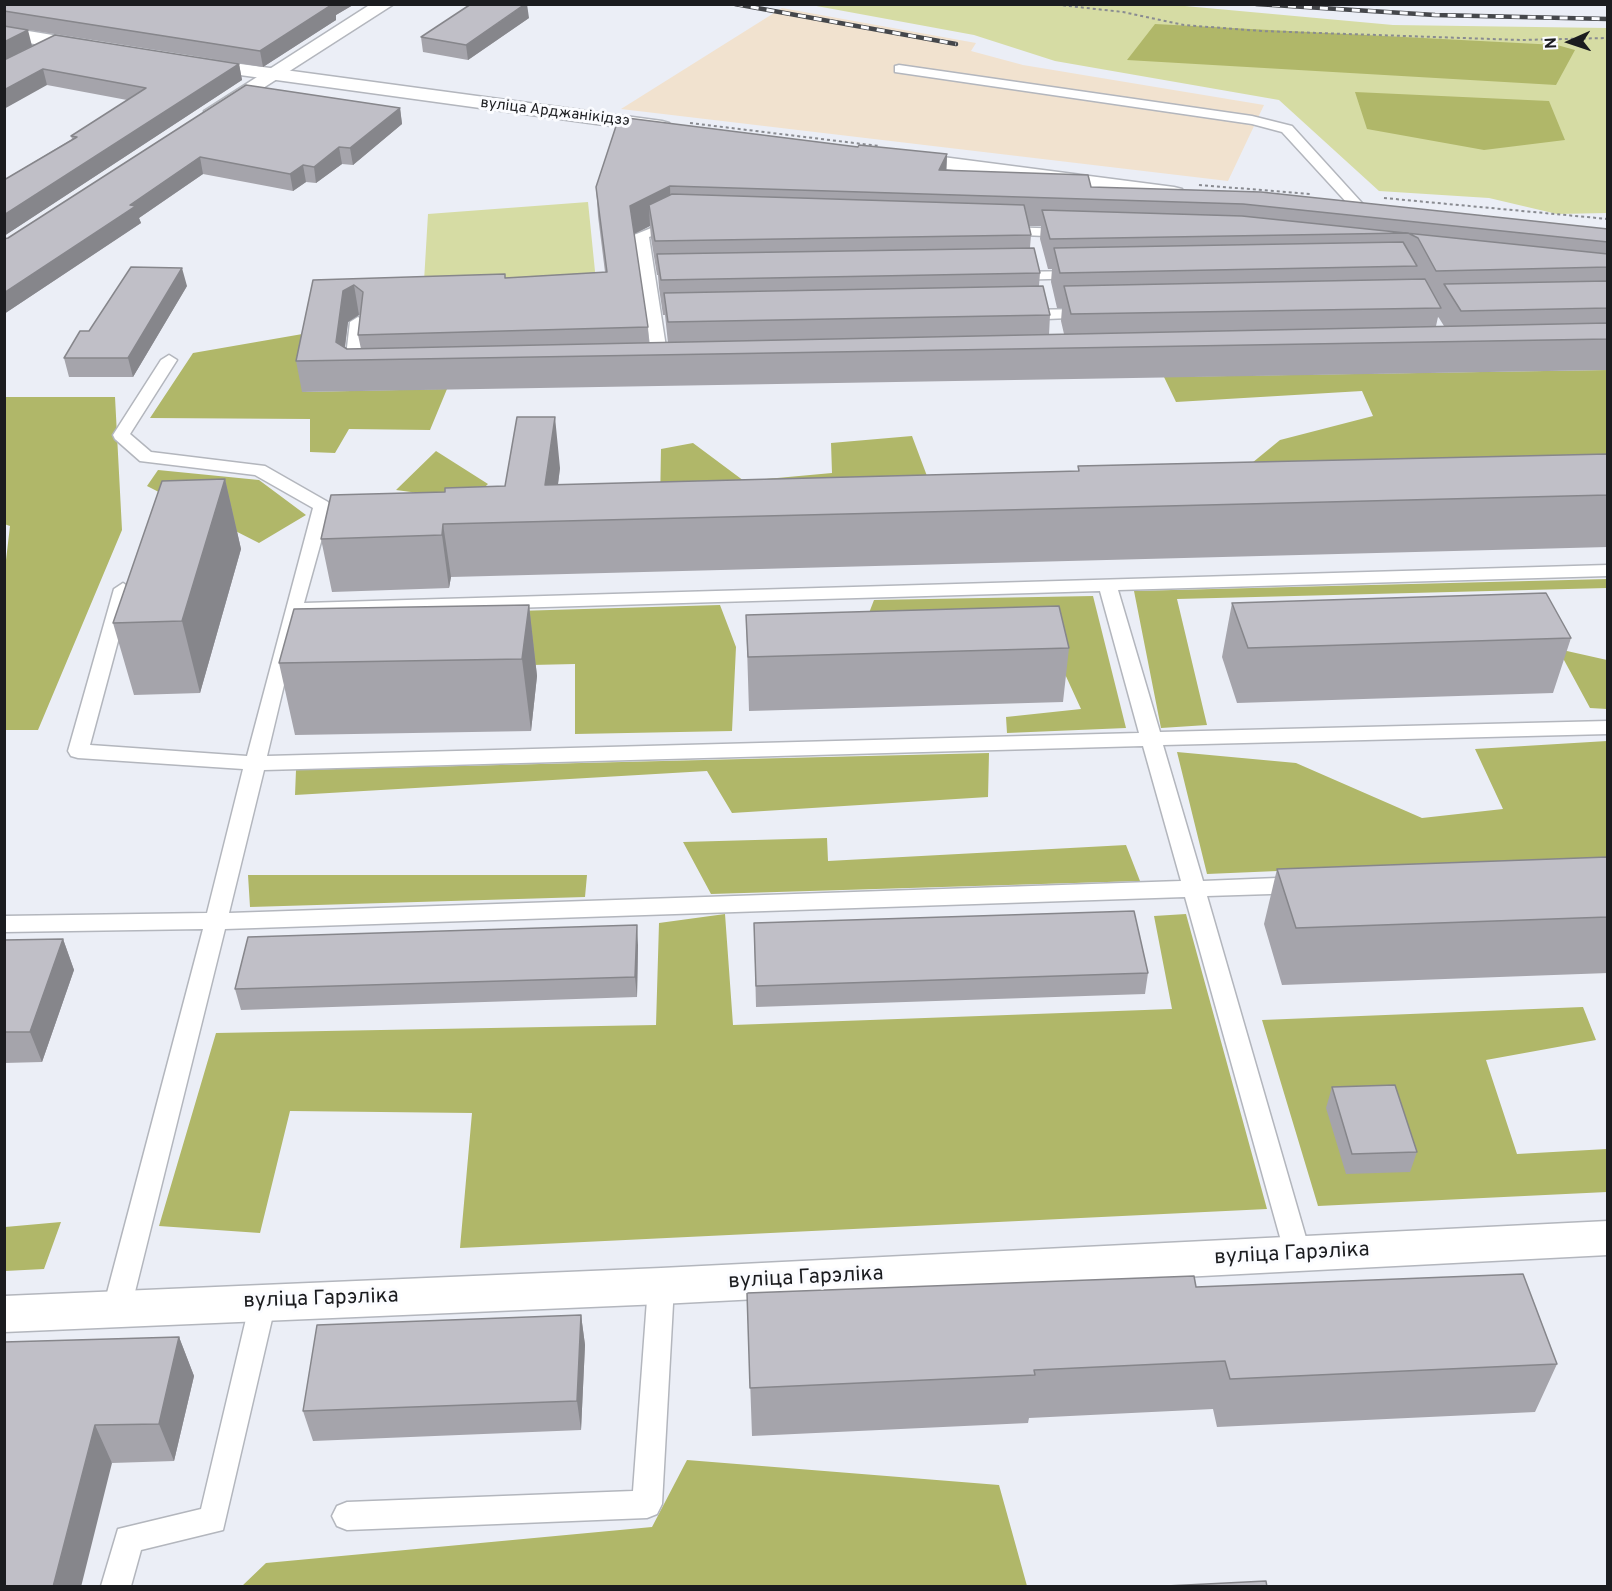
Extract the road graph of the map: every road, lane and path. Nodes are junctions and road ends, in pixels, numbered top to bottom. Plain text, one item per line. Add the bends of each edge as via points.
1 (385, 4) edge
2 (1051, 4) edge
3 (4, 33) edge
4 (1608, 38) edge
5 (55, 42) junction
6 (110, 51) edge
7 (31, 56) edge
8 (177, 61) edge
9 (899, 69) dead end
10 (268, 75) junction
11 (200, 120) edge
12 (684, 130) edge
13 (885, 156) edge
14 (1194, 196) edge
15 (1331, 211) edge
16 (1365, 214) junction
17 (1389, 217) edge
18 (695, 222) edge
19 (994, 231) edge
20 (1087, 234) edge
21 (1037, 270) junction
22 (1096, 275) edge
23 (1002, 276) edge
24 (1107, 314) edge
25 (1012, 315) edge
26 (1049, 320) junction
27 (358, 322) edge
28 (169, 360) dead end
29 (685, 365) edge
30 (376, 372) edge
31 (1608, 570) edge
32 (1107, 583) junction
33 (123, 589) edge
34 (293, 609) junction
35 (1608, 727) edge
36 (1150, 741) junction
37 (257, 763) junction
38 (1324, 884) edge
39 (1194, 889) junction
40 (216, 921) junction
41 (4, 924) edge
42 (1608, 1239) edge
43 (1298, 1255) junction
44 (661, 1286) junction
45 (263, 1302) junction
46 (117, 1308) junction
47 (4, 1314) edge
48 (346, 1516) dead end
49 (116, 1587) edge

1 - 10 street
2 - 4 path via 1123,12 1184,25 1261,31 1521,40
3 - 5 street
5 - 6 street
5 - 7 street
8 - 10 street, вуліца Арджанікідзэ
9 - 16 lane via 1252,120 1287,129
10 - 11 street
10 - 12 street, вуліца Арджанікідзэ
13 - 14 street
15 - 16 street
16 - 17 street
18 - 29 lane via 671,222 641,235 655,282 661,322 656,365
19 - 20 lane via 1030,238
21 - 22 lane
21 - 23 lane
21 - 26 lane
24 - 26 lane
25 - 26 lane
27 - 30 lane via 352,373
28 - 34 lane via 121,435 146,457 259,470 322,506
31 - 32 lane
32 - 34 lane
32 - 36 lane
33 - 37 lane via 78,751
34 - 37 lane
35 - 36 lane
36 - 37 lane
36 - 39 lane
37 - 40 lane
38 - 39 lane
39 - 40 lane
39 - 43 lane
40 - 41 lane
40 - 46 lane
42 - 43 street, вуліца Гарэліка
43 - 44 street, вуліца Гарэліка
44 - 45 street, вуліца Гарэліка
44 - 48 lane via 647,1504
45 - 46 street, вуліца Гарэліка
45 - 49 lane via 213,1520 129,1539
46 - 47 street, вуліца Гарэліка

